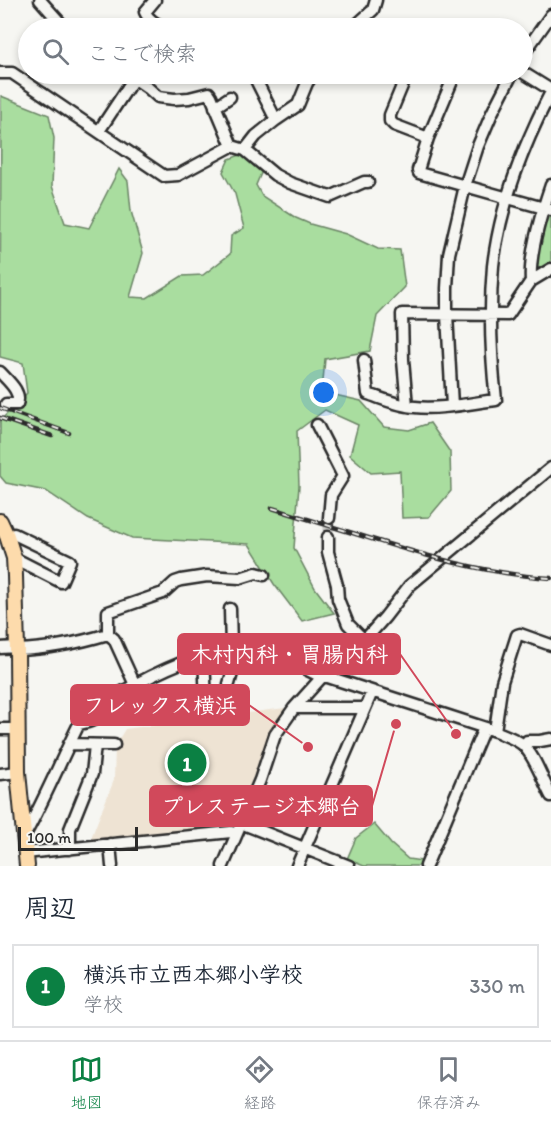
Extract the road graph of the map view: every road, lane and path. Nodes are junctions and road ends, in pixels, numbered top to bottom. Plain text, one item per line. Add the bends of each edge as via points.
1 (40, 0) edge
2 (155, 0) edge
3 (376, 0) edge
4 (551, 15) edge
5 (56, 18) edge
6 (148, 18) edge
7 (364, 18) edge
8 (533, 40) edge
9 (0, 73) edge
10 (18, 77) edge
11 (533, 79) edge
12 (28, 84) edge
13 (126, 84) edge
14 (141, 84) edge
15 (257, 84) edge
16 (307, 84) edge
17 (403, 84) edge
18 (451, 84) edge
19 (507, 84) edge
20 (551, 91) edge
21 (230, 97) dead end
22 (215, 107) junction
23 (276, 120) junction
24 (99, 132) junction
25 (428, 138) junction
26 (232, 146) junction
27 (245, 150) junction
28 (368, 182) dead end
29 (551, 185) edge
30 (465, 186) junction
31 (507, 198) junction
32 (547, 208) edge
33 (551, 269) edge
34 (531, 281) junction
35 (447, 314) junction
36 (490, 315) junction
37 (364, 360) dead end
38 (0, 372) edge
39 (6, 404) dead end
40 (407, 406) junction
41 (452, 406) junction
42 (318, 425) dead end
43 (551, 468) edge
44 (329, 518) tunnel mouth
45 (3, 529) edge
46 (328, 537) tunnel mouth
47 (14, 558) junction
48 (264, 575) dead end
49 (230, 609) dead end
50 (108, 634) junction
51 (364, 640) junction
52 (551, 645) edge
53 (0, 648) edge
54 (233, 648) junction
55 (17, 649) junction
56 (204, 655) junction
57 (325, 677) junction
58 (229, 684) dead end
59 (135, 685) junction
60 (372, 692) junction
61 (206, 703) junction
62 (179, 705) dead end
63 (294, 708) junction
64 (364, 708) junction
65 (216, 717) dead end
66 (0, 729) edge
67 (18, 729) junction
68 (490, 729) junction
69 (551, 739) edge
70 (69, 744) junction
71 (95, 745) junction
72 (114, 745) dead end
73 (524, 746) junction
74 (18, 772) junction
75 (0, 774) edge
76 (551, 796) edge
77 (241, 823) junction
78 (23, 833) junction
79 (236, 834) junction
80 (110, 844) junction
81 (305, 848) junction
82 (70, 849) junction
83 (26, 860) edge
84 (112, 866) edge
85 (223, 866) edge
86 (297, 866) edge
87 (349, 866) edge
88 (426, 866) edge

1 - 5 street
2 - 6 street via 145,12
3 - 7 street via 373,10
4 - 8 street
9 - 10 street
11 - 20 street
12 - 24 street
13 - 24 street
14 - 22 street via 158,97 189,98 208,93
15 - 23 street
16 - 23 street via 298,105
17 - 25 street via 390,122
18 - 25 street
19 - 30 street via 478,146
20 - 31 street via 524,148
21 - 22 street
22 - 26 street
23 - 27 street
24 - 26 street via 164,176 178,175
25 - 30 street via 419,173
26 - 27 street
27 - 28 street via 274,175 330,197
29 - 32 street
30 - 31 street
30 - 35 street via 449,254
31 - 32 street
31 - 36 street via 493,266
32 - 34 street
33 - 34 street
34 - 36 street via 508,315
35 - 36 street
35 - 40 street via 402,314
35 - 41 street
36 - 41 street via 496,400
37 - 40 street via 368,394
38 - 39 street via 19,394 17,404
40 - 41 street
42 - 44 street via 343,476 331,495
43 - 51 street via 409,586
45 - 47 main road
45 - 47 street via 70,561 61,582
46 - 51 street via 338,599 348,624
47 - 55 main road
48 - 50 street via 207,576 175,582 163,593 108,612
49 - 54 street
50 - 55 street via 43,650
50 - 59 street
51 - 57 street
52 - 68 street via 518,635
53 - 55 street
54 - 56 street
54 - 57 street via 266,651
54 - 58 street via 236,660
55 - 67 main road
56 - 59 street
56 - 61 street
57 - 60 street
57 - 63 street
59 - 70 street via 116,696 94,719 80,724
60 - 64 street
60 - 68 street
61 - 62 street
61 - 65 street via 215,703
63 - 64 street
63 - 77 street via 275,735
64 - 81 street
66 - 67 street
67 - 74 main road
68 - 73 street
68 - 88 street
69 - 73 street via 527,741
70 - 71 street
70 - 78 street via 40,807
71 - 72 street
71 - 82 street via 92,774 70,829
73 - 76 street
74 - 75 street
74 - 78 main road
77 - 79 street
77 - 81 street
78 - 83 main road
79 - 80 street
79 - 85 street
80 - 82 street
80 - 84 street
81 - 86 street
81 - 87 street
82 - 83 street

